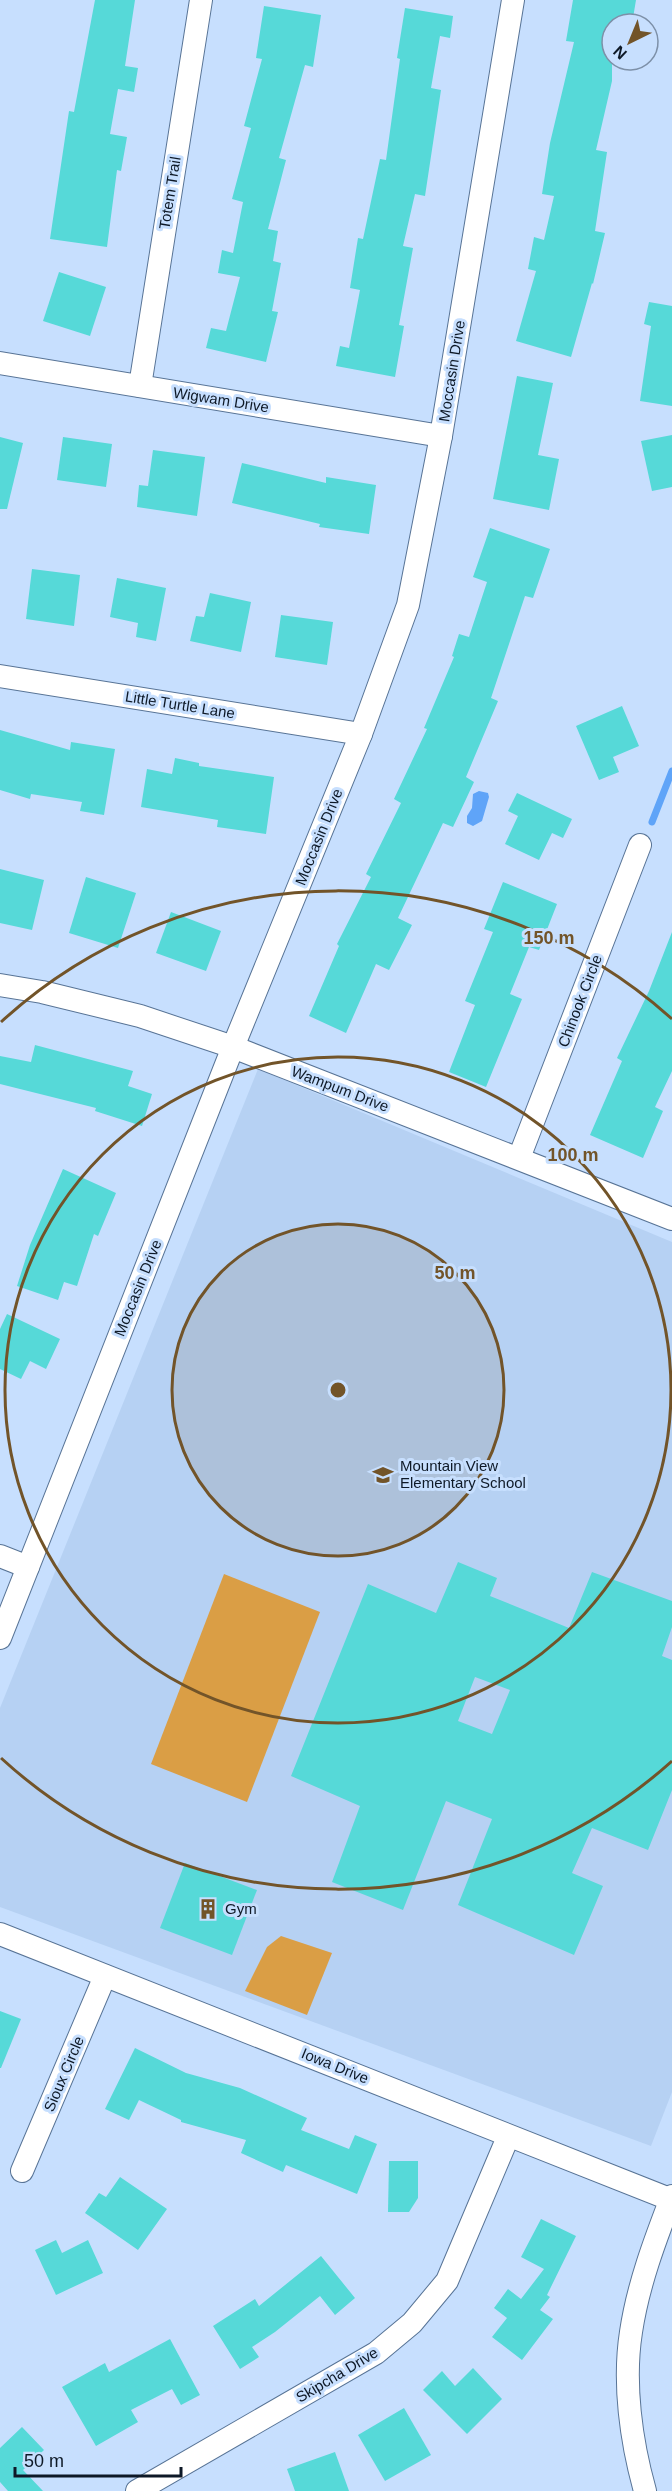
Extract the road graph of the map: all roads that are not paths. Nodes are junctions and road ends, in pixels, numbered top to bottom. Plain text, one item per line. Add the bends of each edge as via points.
1 (201, 0) edge
2 (513, 0) edge
3 (0, 363) edge
4 (140, 386) junction
5 (441, 436) junction
6 (0, 676) edge
7 (361, 734) junction
8 (640, 845) dead end
9 (0, 985) edge
10 (233, 1047) junction
11 (519, 1158) junction
12 (672, 1219) edge
13 (0, 1556) edge
14 (28, 1567) junction
15 (0, 1638) edge
16 (0, 1934) edge
17 (105, 1976) junction
18 (508, 2136) junction
19 (22, 2172) dead end
20 (672, 2198) edge
21 (137, 2491) edge
22 (645, 2491) edge

1 - 4 street, Totem Trail
2 - 5 street, Moccasin Drive
3 - 4 street, Wigwam Drive
4 - 5 street, Wigwam Drive
5 - 7 street, Moccasin Drive via 408,605
6 - 7 street, Little Turtle Lane
7 - 10 street, Moccasin Drive
8 - 11 street, Chinook Circle
9 - 10 street, Wampum Drive via 140,1016
10 - 11 street, Wampum Drive
10 - 14 street, Moccasin Drive
11 - 12 street, Wampum Drive
13 - 14 street
14 - 15 street, Moccasin Drive
16 - 17 street, Iowa Drive
17 - 18 street, Iowa Drive
17 - 19 street, Sioux Circle
18 - 20 street, Iowa Drive
18 - 21 street, Skipcha Drive via 447,2281 412,2323 376,2353
20 - 22 street via 644,2272 630,2333 631,2425

